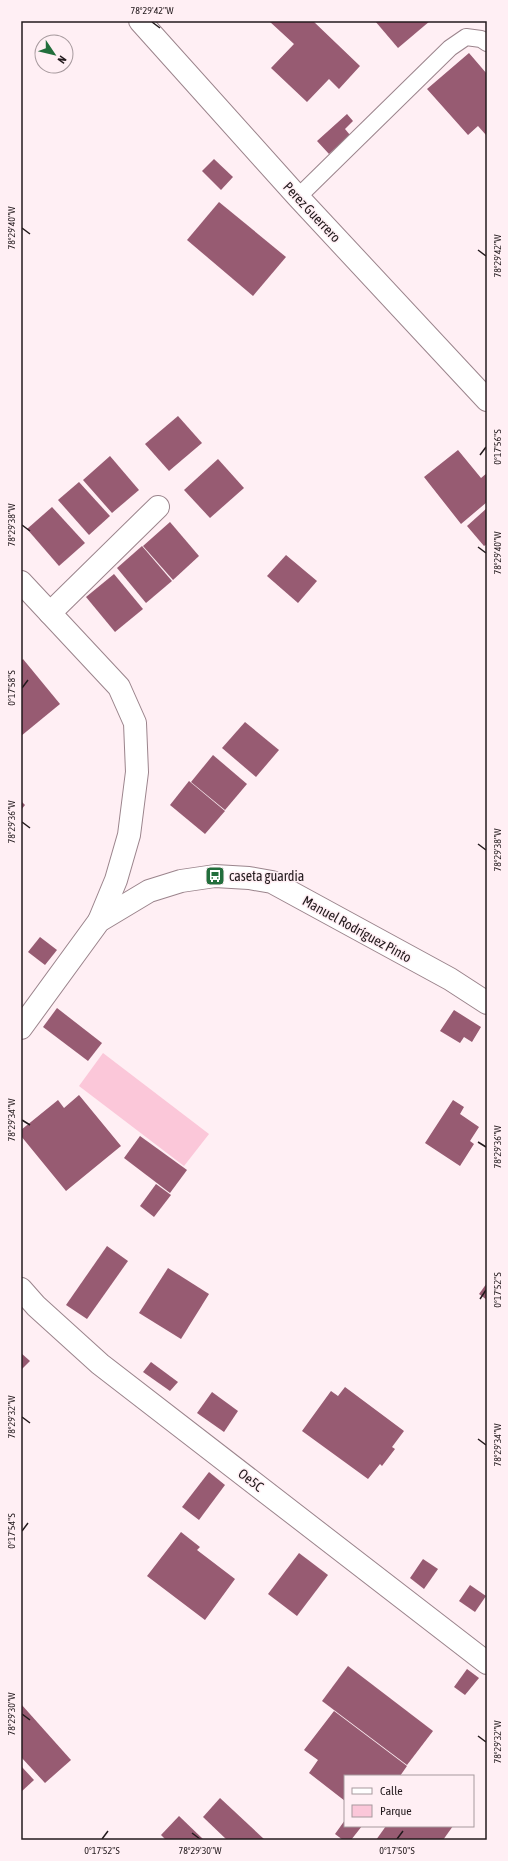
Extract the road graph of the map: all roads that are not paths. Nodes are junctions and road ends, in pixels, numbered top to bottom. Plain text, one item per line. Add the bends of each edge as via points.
1 (140, 21) edge
2 (487, 43) edge
3 (298, 197) junction
4 (487, 400) edge
5 (158, 507) dead end
6 (21, 582) edge
7 (50, 613) junction
8 (98, 921) junction
9 (487, 1003) edge
10 (21, 1028) edge
11 (21, 1289) edge
12 (487, 1663) edge

1 - 3 street, Perez Guerrero
2 - 3 lane via 481,39 466,37 450,48
3 - 4 street, Perez Guerrero
5 - 7 street
6 - 7 street
7 - 8 street via 119,687 135,723 137,772 129,835 116,880
8 - 9 street, Manuel Rodríguez Pinto via 149,891 181,881 215,876 272,882 450,979
8 - 10 street, Manuel Rodríguez Pinto
11 - 12 street, Oe5C via 36,1306 100,1364

